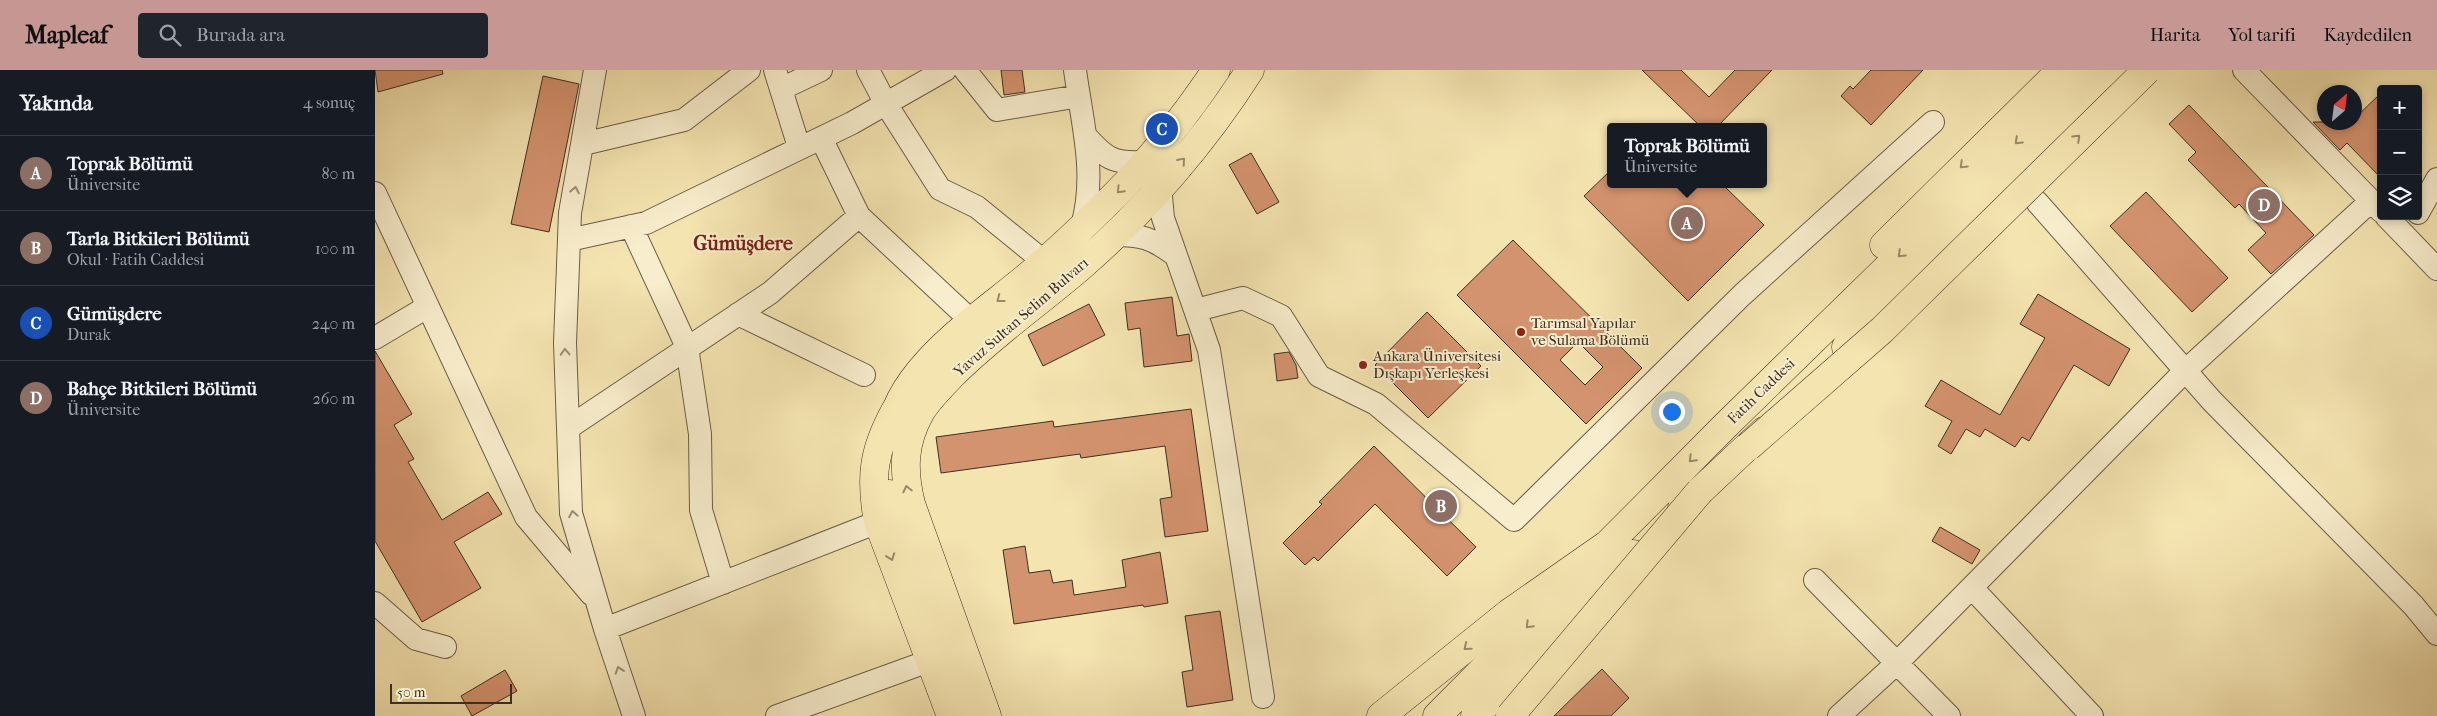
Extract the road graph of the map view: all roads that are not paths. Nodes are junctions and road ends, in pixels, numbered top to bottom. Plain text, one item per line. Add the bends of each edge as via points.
1 (595, 70) edge
2 (749, 70) edge
3 (821, 70) edge
4 (868, 70) edge
5 (945, 70) edge
6 (965, 70) edge
7 (1075, 70) edge
8 (1217, 70) edge
9 (1250, 70) edge
10 (2061, 70) edge
11 (2090, 70) edge
12 (2118, 70) edge
13 (2147, 70) edge
14 (2244, 70) edge
15 (778, 80) edge
16 (1079, 96) junction
17 (886, 104) junction
18 (1933, 122) dead end
19 (1085, 135) junction
20 (821, 138) junction
21 (583, 144) junction
22 (799, 147) junction
23 (1144, 162) junction
24 (2437, 179) edge
25 (1160, 186) junction
26 (377, 202) edge
27 (2037, 202) dead end
28 (2422, 206) edge
29 (2377, 207) edge
30 (2377, 211) edge
31 (859, 216) junction
32 (2390, 220) edge
33 (2414, 220) edge
34 (631, 226) junction
35 (1082, 226) junction
36 (1114, 235) junction
37 (2405, 236) junction
38 (569, 240) junction
39 (1036, 255) dead end
40 (1175, 255) junction
41 (2437, 269) edge
42 (427, 307) junction
43 (1196, 310) junction
44 (738, 314) junction
45 (964, 314) dead end
46 (375, 338) edge
47 (687, 347) junction
48 (2185, 371) junction
49 (864, 375) dead end
50 (895, 411) junction
51 (1726, 425) junction
52 (568, 428) junction
53 (1748, 447) junction
54 (1700, 491) junction
55 (878, 522) junction
56 (1605, 546) junction
57 (1815, 580) dead end
58 (723, 583) junction
59 (1972, 588) junction
60 (597, 600) junction
61 (375, 603) edge
62 (605, 629) junction
63 (2437, 634) edge
64 (445, 646) dead end
65 (929, 661) junction
66 (1898, 662) junction
67 (1263, 697) dead end
68 (635, 716) edge
69 (777, 716) edge
70 (951, 716) edge
71 (972, 716) edge
72 (987, 716) edge
73 (1381, 716) edge
74 (1437, 716) edge
75 (1475, 716) edge
76 (1510, 716) edge
77 (1839, 716) edge
78 (1949, 716) edge
79 (2092, 716) edge

1 - 21 street
2 - 21 street via 684,120
3 - 15 street
4 - 17 street
5 - 17 street
6 - 16 street via 997,110
7 - 16 street
8 - 23 main road, Yavuz Sultan Selim Bulvarı via 1181,120
25 -> 9 main road, Yavuz Sultan Selim Bulvarı via 1197,144
10 -> 51 main road via 1836,296
11 -> 51 main road, Fatih Caddesi
12 - 53 main road, Fatih Caddesi, bridge
53 -> 13 main road, bridge via 1882,330
14 - 29 street
15 - 22 street
16 - 19 street
17 - 20 street
17 - 39 street via 940,189 977,207
18 - 43 street via 1743,295 1514,520 1376,404 1319,376 1281,316 1243,298
19 - 23 street via 1100,153 1121,164
19 - 35 street via 1089,193
20 - 22 street
20 - 31 street
38 -> 21 street via 570,213
22 - 34 street via 646,222
23 -> 35 main road, Yavuz Sultan Selim Bulvarı
24 - 28 street
25 - 36 main road, Yavuz Sultan Selim Bulvarı
25 - 40 street via 1163,218
26 - 42 street
27 - 48 street
30 - 48 street
31 - 44 street via 770,293
31 - 45 street
32 - 37 street
33 - 37 street
34 - 38 street
34 - 47 street
35 -> 50 main road, Yavuz Sultan Selim Bulvarı via 1042,264 943,346 924,366
36 - 40 street via 1139,235 1157,241
72 -> 36 main road, Yavuz Sultan Selim Bulvarı via 911,504 905,477 912,429 937,391 968,360 1075,272
37 - 41 street
52 -> 38 street via 565,343
40 - 43 street
42 - 46 street
42 - 60 street via 526,517
43 - 67 street via 1209,350
44 - 47 street
44 - 49 street
47 - 52 street
47 - 58 street via 700,434 701,510
48 - 59 street
48 - 63 street via 2413,604
50 - 55 main road via 877,452 873,492
50 - 71 main road, Yavuz Sultan Selim Bulvarı via 890,430 889,494
51 -> 56 main road, Fatih Caddesi
60 -> 52 street via 571,513
53 - 54 main road, Fatih Caddesi
54 - 75 main road, Fatih Caddesi, bridge via 1617,569
54 - 76 main road, bridge
55 - 58 street
55 -> 65 main road
56 -> 73 main road via 1509,613
56 -> 74 main road, Fatih Caddesi
57 - 66 street
58 - 62 street
59 - 66 street
59 - 79 street
60 - 62 street
61 - 64 street via 416,639
68 -> 62 street
65 - 69 street
65 - 70 main road
66 - 77 street
66 - 78 street

